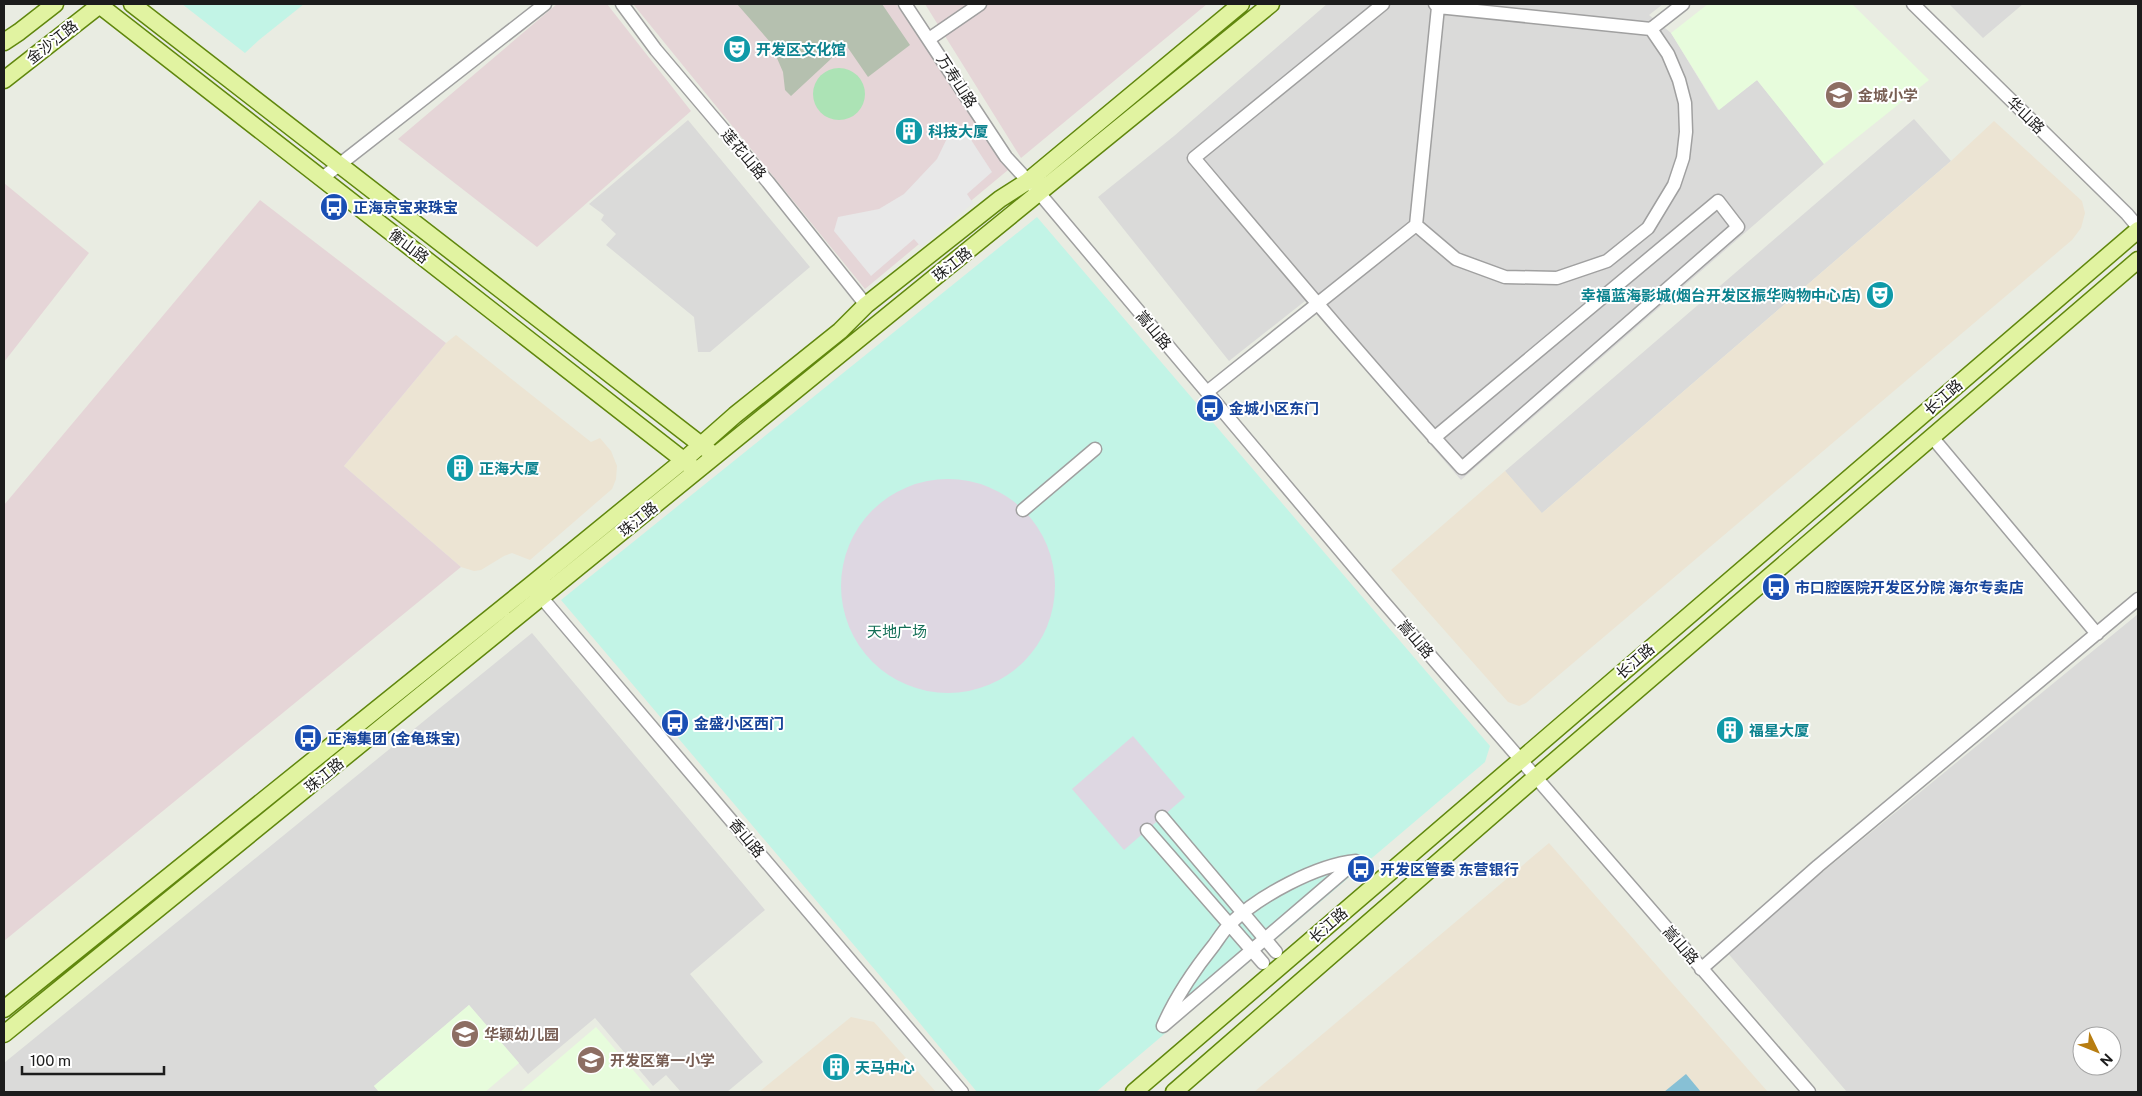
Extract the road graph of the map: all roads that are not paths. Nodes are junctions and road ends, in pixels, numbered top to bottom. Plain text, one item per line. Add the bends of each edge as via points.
1 (36, 4) edge
2 (55, 4) edge
3 (99, 4) edge
4 (132, 4) edge
5 (152, 4) edge
6 (545, 4) edge
7 (622, 4) edge
8 (905, 4) edge
9 (980, 4) edge
10 (1241, 4) edge
11 (1272, 4) edge
12 (1383, 4) edge
13 (1682, 4) edge
14 (1913, 4) edge
15 (1436, 6) edge
16 (1651, 29) junction
17 (4, 37) edge
18 (175, 37) junction
19 (929, 39) junction
20 (4, 42) edge
21 (4, 80) edge
22 (339, 164) junction
23 (321, 179) junction
24 (1028, 181) junction
25 (1040, 194) junction
26 (1416, 225) junction
27 (2138, 229) edge
28 (2138, 260) edge
29 (1316, 303) junction
30 (866, 305) junction
31 (1207, 392) junction
32 (1932, 437) junction
33 (1434, 438) junction
34 (701, 443) junction
35 (1095, 449) dead end
36 (715, 456) junction
37 (684, 460) junction
38 (697, 470) junction
39 (1023, 510) dead end
40 (532, 585) junction
41 (542, 598) junction
42 (2138, 599) edge
43 (2097, 634) junction
44 (1520, 759) junction
45 (1536, 777) junction
46 (1162, 817) dead end
47 (1147, 830) dead end
48 (1244, 913) junction
49 (1230, 925) junction
50 (1276, 952) dead end
51 (1262, 963) dead end
52 (1701, 968) junction
53 (4, 1009) edge
54 (4, 1034) edge
55 (962, 1092) edge
56 (1134, 1092) edge
57 (1174, 1092) edge
58 (1809, 1092) edge

1 - 17 main road
2 - 20 main road, 金沙江路
3 - 21 main road, 金沙江路
3 - 23 main road, 衡山路
4 - 18 main road, 衡山路
5 - 18 main road
6 - 22 street via 360,151
7 - 30 street, 莲花山路 via 656,50 768,182
8 - 19 street, 万寿山路
9 - 19 street
10 - 24 main road
11 - 25 main road, 珠江路
12 - 29 street via 1194,158
13 - 16 street
14 - 27 street, 华山路 via 2127,214
15 - 16 street
15 - 26 street
16 - 26 street via 1668,54 1679,80 1685,103 1686,132 1683,158 1674,184 1648,228 1607,261 1557,278 1505,277 1456,259
18 - 22 main road, 衡山路
19 - 24 street, 万寿山路 via 1006,157
22 - 23 street
22 - 34 main road, 衡山路
23 - 37 main road, 衡山路
24 - 25 street, 嵩山路
24 - 30 main road via 1000,199
25 - 31 street, 嵩山路
25 - 36 main road, 珠江路
26 - 29 street
27 - 44 main road, 长江路
28 - 32 main road, 长江路
29 - 31 street
29 - 33 street
30 - 34 main road via 840,331
31 - 44 street, 嵩山路
32 - 43 street
32 - 45 main road, 长江路
33 - 33 street via 1718,201 1738,227 1462,468
34 - 36 main road, 衡山路
34 - 37 main road
35 - 39 street
36 - 38 main road, 珠江路
37 - 38 main road, 衡山路
37 - 40 main road
38 - 41 main road, 珠江路
40 - 41 street, 香山路
40 - 53 main road
41 - 54 main road, 珠江路
41 - 55 street, 香山路
42 - 43 street
43 - 52 street via 1818,866
44 - 45 street, 嵩山路
44 - 56 main road, 长江路
45 - 52 street, 嵩山路
45 - 57 main road, 长江路
46 - 48 street
47 - 49 street
48 - 49 street
48 - 49 street via 1289,883 1338,863 1356,860 1163,1026 1174,1000
48 - 50 street
49 - 51 street
52 - 58 street, 嵩山路

